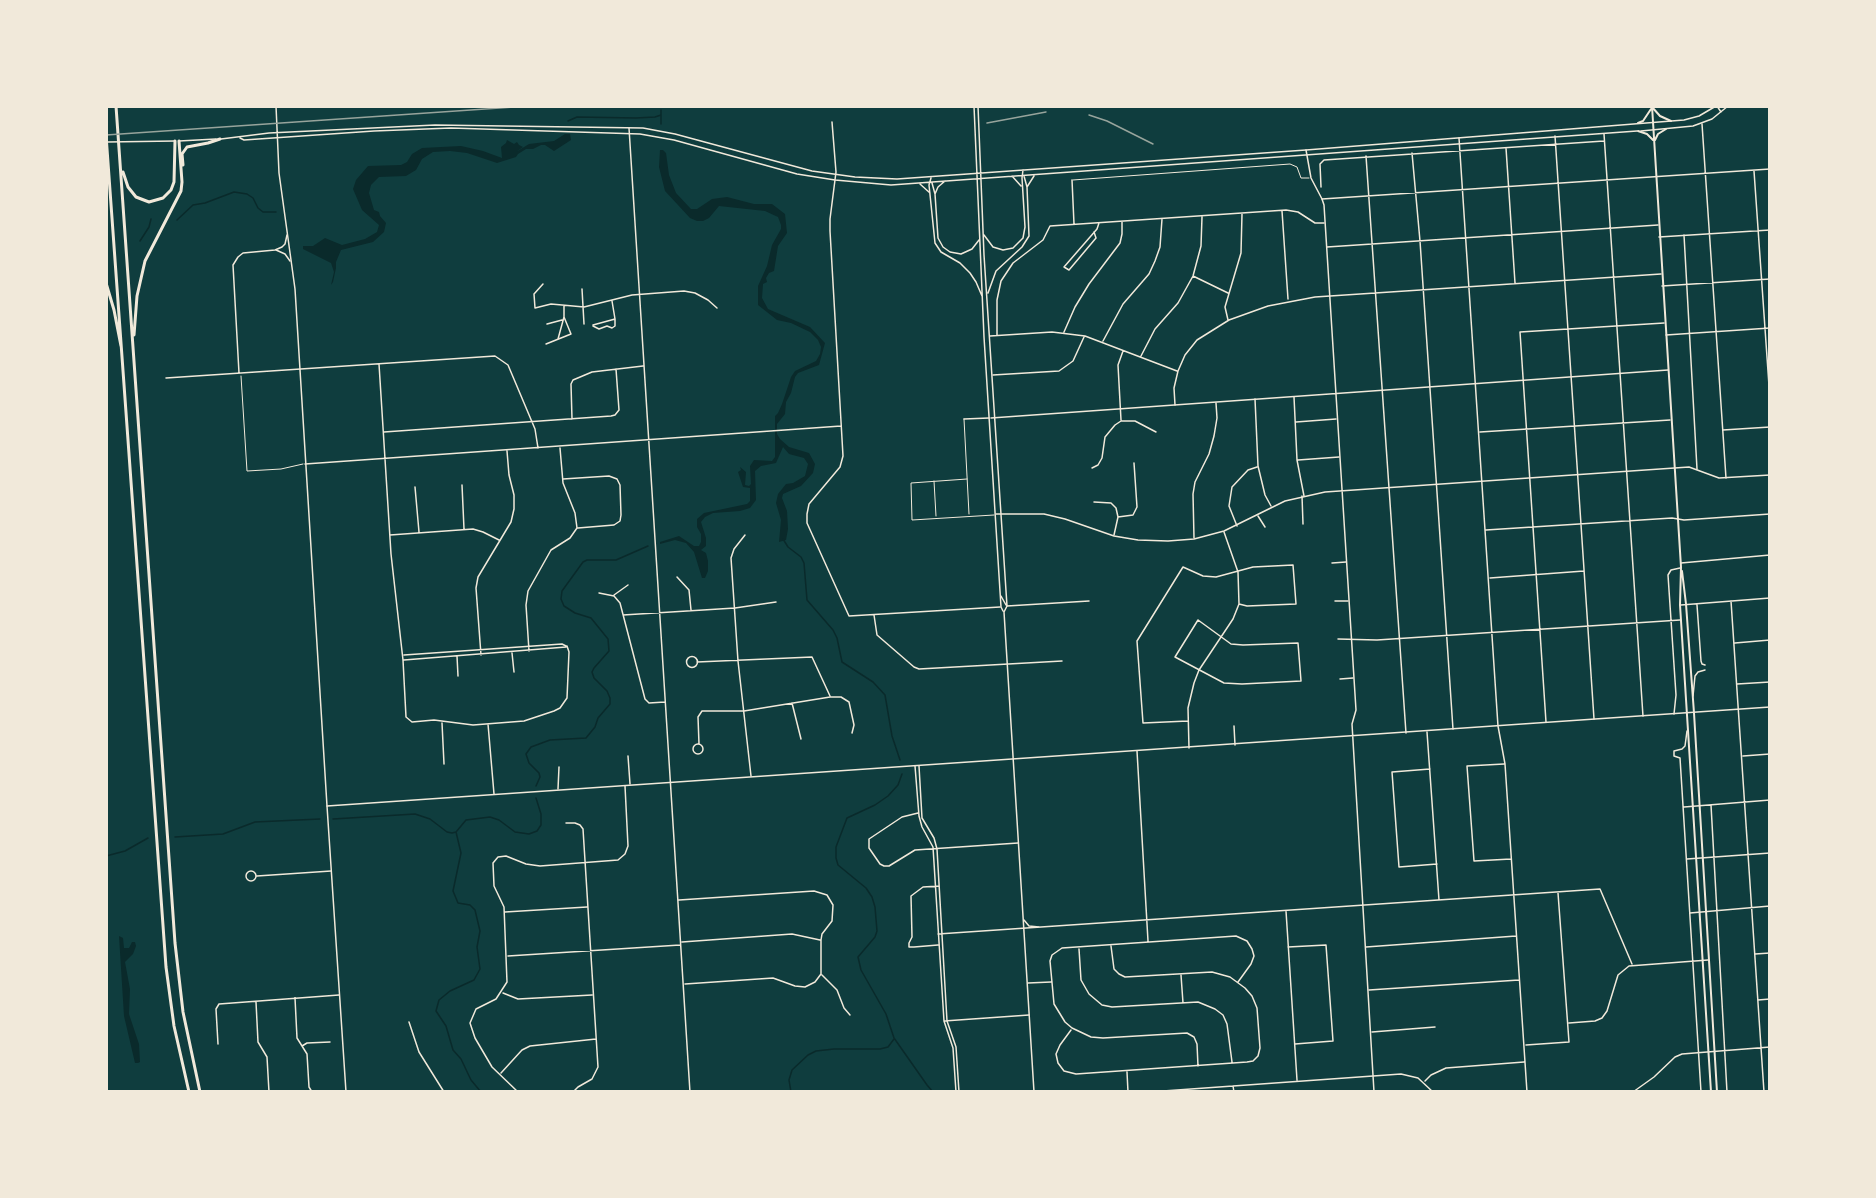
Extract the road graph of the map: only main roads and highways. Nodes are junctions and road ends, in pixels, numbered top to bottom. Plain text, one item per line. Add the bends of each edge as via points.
1 (117, 106) edge
2 (1652, 106) edge
3 (1671, 122) road end
4 (1638, 123) road end
5 (1666, 129) road end
6 (1638, 131) road end
7 (106, 135) edge
8 (220, 139) road end
9 (1654, 143) junction
10 (108, 157) edge
11 (120, 160) junction
12 (108, 162) junction
13 (106, 180) edge
14 (182, 182) junction
15 (106, 283) edge
16 (134, 349) junction
17 (123, 357) junction
18 (1681, 565) junction
19 (189, 1092) edge
20 (200, 1092) edge
21 (1711, 1092) edge
22 (1718, 1092) edge

1 - 11 highway
2 - 3 main road via 1660,117
2 - 4 main road
2 - 9 main road
5 - 9 main road
6 - 9 main road
7 - 10 highway
8 - 14 highway via 186,147 182,154
9 - 18 main road
10 - 12 highway
11 - 14 highway via 132,193 143,201 158,200 173,184 177,141
11 - 16 highway
12 - 13 highway
12 - 17 highway
14 - 16 highway via 141,275
15 - 17 highway
16 - 20 highway via 178,970
17 - 19 highway via 166,968
18 - 21 main road via 1680,605
18 - 22 main road

